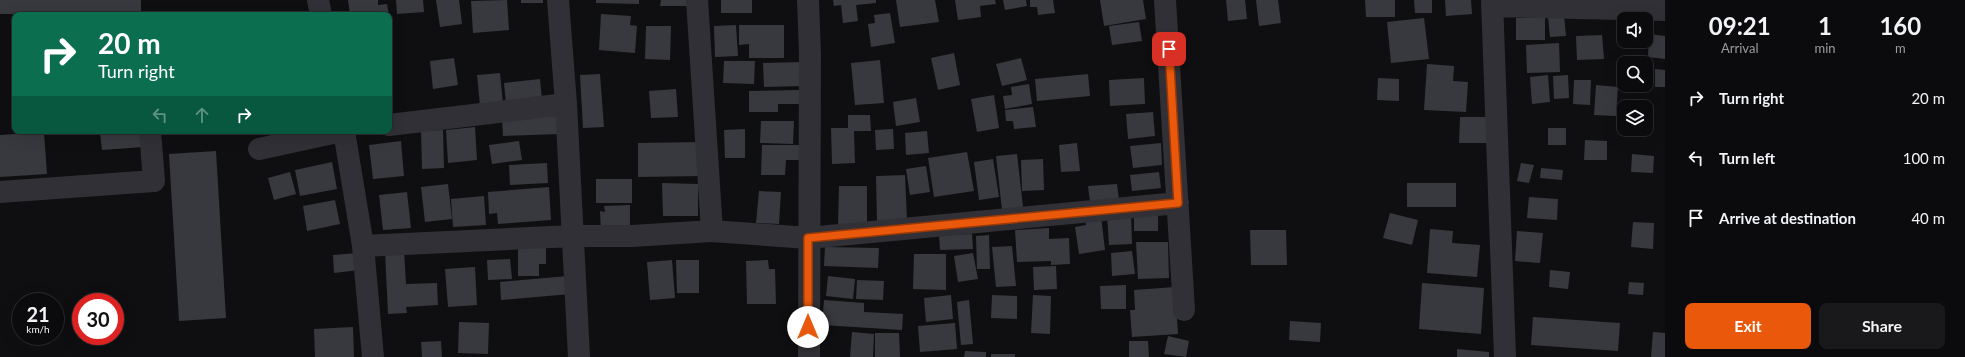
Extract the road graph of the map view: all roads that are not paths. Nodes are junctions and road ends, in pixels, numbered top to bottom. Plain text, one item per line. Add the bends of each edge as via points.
1 (318, 0) edge
2 (558, 0) edge
3 (697, 0) edge
4 (808, 0) edge
5 (1165, 0) edge
6 (1492, 3) edge
7 (1665, 10) edge
8 (320, 12) edge
9 (566, 104) junction
10 (392, 125) edge
11 (150, 134) edge
12 (329, 134) edge
13 (344, 134) edge
14 (259, 149) dead end
15 (0, 192) edge
16 (1178, 203) junction
17 (712, 231) junction
18 (573, 236) junction
19 (808, 238) junction
20 (363, 246) junction
21 (1184, 310) dead end
22 (373, 357) edge
23 (579, 357) edge
24 (808, 357) edge
25 (1505, 357) edge

1 - 8 street
2 - 9 street
3 - 17 street
4 - 19 street
5 - 16 street
6 - 7 street
6 - 25 street
9 - 10 street
9 - 18 street
11 - 15 street via 154,181
12 - 14 street
13 - 20 street
16 - 19 street
16 - 21 street
17 - 18 street via 632,236
17 - 19 street
18 - 20 street
18 - 23 street
19 - 24 street
20 - 22 street

